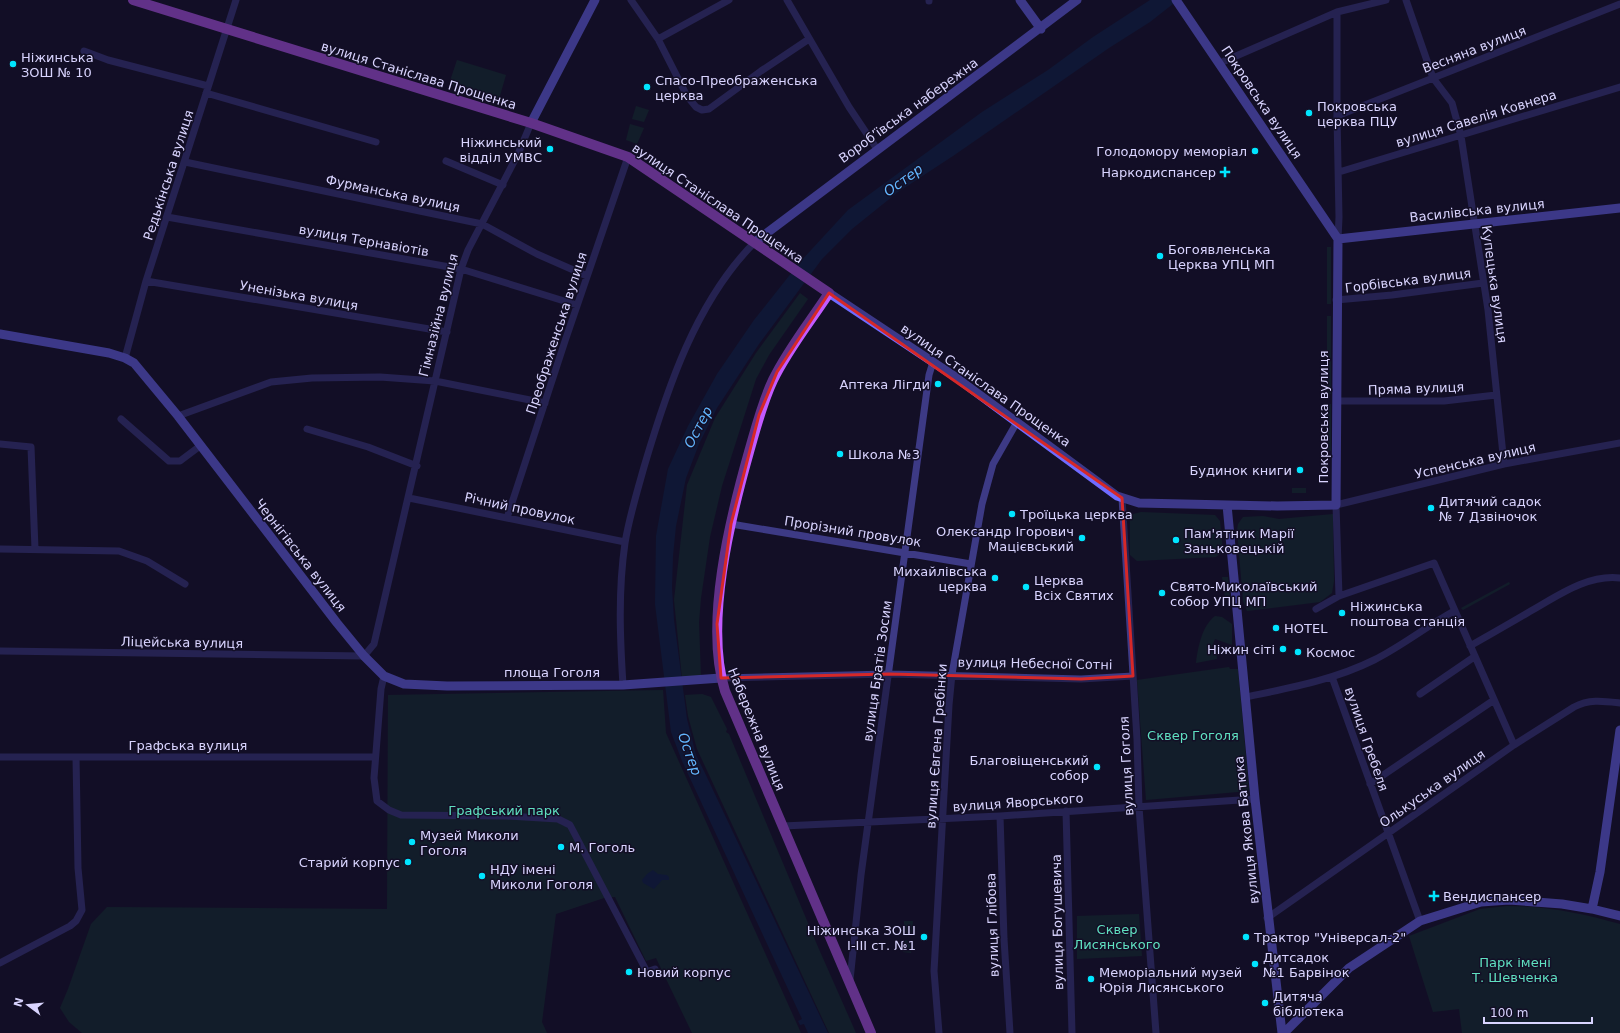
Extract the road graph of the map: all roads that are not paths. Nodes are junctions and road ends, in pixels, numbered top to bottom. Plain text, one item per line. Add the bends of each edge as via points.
1 (133, 0) edge
2 (236, 0) edge
3 (595, 0) edge
4 (631, 0) edge
5 (728, 0) edge
6 (786, 0) edge
7 (1020, 0) edge
8 (1077, 0) edge
9 (1176, 0) edge
10 (1386, 0) edge
11 (1406, 0) edge
12 (1620, 4) edge
13 (1337, 12) junction
14 (1041, 29) junction
15 (226, 30) junction
16 (658, 39) junction
17 (809, 39) junction
18 (84, 52) dead end
19 (1220, 63) junction
20 (1433, 78) junction
21 (1620, 87) edge
22 (207, 89) junction
23 (1337, 116) junction
24 (531, 123) junction
25 (1461, 136) junction
26 (376, 142) dead end
27 (877, 150) junction
28 (628, 157) junction
29 (446, 161) dead end
30 (185, 162) junction
31 (1339, 172) junction
32 (503, 185) junction
33 (1620, 208) edge
34 (167, 217) junction
35 (1474, 223) junction
36 (482, 224) junction
37 (1338, 239) junction
38 (755, 242) junction
39 (461, 270) junction
40 (587, 276) junction
41 (146, 281) junction
42 (1483, 283) junction
43 (829, 293) junction
44 (1336, 300) junction
45 (577, 305) junction
46 (447, 332) junction
47 (0, 334) edge
48 (125, 358) junction
49 (933, 362) junction
50 (435, 381) junction
51 (1496, 395) junction
52 (1337, 401) junction
53 (545, 403) junction
54 (178, 416) junction
55 (121, 420) dead end
56 (1017, 422) junction
57 (307, 429) dead end
58 (1620, 443) edge
59 (0, 444) edge
60 (200, 446) junction
61 (1504, 464) junction
62 (417, 466) junction
63 (409, 498) junction
64 (1122, 498) junction
65 (1227, 505) junction
66 (1336, 505) junction
67 (508, 518) junction
68 (731, 524) junction
69 (625, 542) junction
70 (0, 549) edge
71 (35, 549) junction
72 (905, 552) junction
73 (971, 564) junction
74 (1620, 578) edge
75 (185, 584) dead end
76 (1339, 596) junction
77 (1316, 609) dead end
78 (1454, 611) junction
79 (1470, 646) junction
80 (0, 651) edge
81 (364, 656) junction
82 (1474, 657) junction
83 (889, 674) junction
84 (952, 674) junction
85 (384, 676) junction
86 (1132, 676) junction
87 (1332, 677) junction
88 (721, 678) junction
89 (623, 685) junction
90 (1420, 694) dead end
91 (1246, 697) junction
92 (1494, 700) junction
93 (1620, 703) edge
94 (1620, 730) edge
95 (1514, 745) junction
96 (0, 757) edge
97 (76, 757) junction
98 (375, 758) junction
99 (1370, 784) junction
100 (1255, 799) junction
101 (1139, 807) junction
102 (1066, 811) junction
103 (1000, 816) junction
104 (942, 819) junction
105 (870, 822) junction
106 (783, 826) junction
107 (1388, 834) junction
108 (1592, 908) junction
109 (1620, 916) edge
110 (1268, 918) junction
111 (1420, 921) junction
112 (0, 963) edge
113 (655, 969) dead end
114 (849, 983) junction
115 (871, 1033) edge
116 (938, 1033) edge
117 (1010, 1033) edge
118 (1072, 1033) edge
119 (1156, 1033) edge
120 (1283, 1033) edge

1 - 15 main road, вулиця Станіслава Прощенка
2 - 15 street, Редькінська вулиця
3 - 24 street, Гімназійна вулиця
4 - 16 street
5 - 16 street
6 - 17 street
7 - 14 street
8 - 14 street, Воробʼївська набережна
9 - 19 street, Покровська вулиця
10 - 13 street
11 - 20 street, Купецька вулиця
12 - 20 street, Весняна вулиця
13 - 19 street
13 - 23 street, Покровська вулиця
14 - 27 street, Воробʼївська набережна
15 - 22 street, Редькінська вулиця
15 - 24 main road, вулиця Станіслава Прощенка
16 - 17 street via 687,96 702,110 709,109
17 - 27 street
18 - 22 street
19 - 37 street, Покровська вулиця
20 - 23 street, Весняна вулиця
20 - 25 street, Купецька вулиця via 1452,102
21 - 25 street, вулиця Савелія Ковнера
22 - 26 street
22 - 30 street, Редькінська вулиця
23 - 31 street, Покровська вулиця
24 - 28 main road, вулиця Станіслава Прощенка
24 - 32 street, Гімназійна вулиця
25 - 31 street, вулиця Савелія Ковнера
25 - 35 street, Купецька вулиця
27 - 38 street, Воробʼївська набережна
28 - 38 main road, вулиця Станіслава Прощенка
28 - 40 street, Преображенська вулиця
29 - 32 street
30 - 34 street, Редькінська вулиця
30 - 36 street, Фурманська вулиця
31 - 37 street, Покровська вулиця
32 - 36 street, Гімназійна вулиця
33 - 35 street, Василівська вулиця
34 - 39 street, вулиця Тернавіотів
34 - 41 street, Редькінська вулиця
35 - 37 street, Василівська вулиця
35 - 42 street, Купецька вулиця
36 - 39 street, Гімназійна вулиця
36 - 40 street, Фурманська вулиця via 537,254
37 - 44 street, Покровська вулиця
38 - 43 main road, вулиця Станіслава Прощенка
38 - 69 street via 714,297 688,347 654,435
39 - 45 street, вулиця Тернавіотів
39 - 46 street, Гімназійна вулиця
40 - 45 street, Преображенська вулиця
41 - 46 street, Уненізька вулиця
41 - 48 street, Редькінська вулиця
42 - 44 street, Горбівська вулиця
42 - 51 street, Купецька вулиця
43 - 49 street, вулиця Станіслава Прощенка
43 - 68 main road, Набережна вулиця via 787,356 767,394 740,483
44 - 52 street, Покровська вулиця
45 - 53 street, Преображенська вулиця
46 - 50 street, Гімназійна вулиця
47 - 48 street, Чернігівська вулиця
48 - 54 street, Чернігівська вулиця via 134,363
49 - 56 street, вулиця Станіслава Прощенка
49 - 72 street, вулиця Братів Зосим via 929,375
50 - 53 street
50 - 54 street via 380,377 292,379 271,382
50 - 62 street, Гімназійна вулиця
51 - 52 street, Пряма вулиця via 1444,401
51 - 61 street, Купецька вулиця
52 - 66 street, Покровська вулиця
53 - 67 street, Преображенська вулиця
54 - 60 street, Чернігівська вулиця
55 - 60 street via 169,461 180,461
56 - 64 street, вулиця Станіслава Прощенка
56 - 73 street, вулиця Євгена Гребінки via 993,464 982,504
57 - 62 street via 368,446
58 - 61 street, Успенська вулиця
59 - 71 street via 31,447
60 - 81 street, Чернігівська вулиця
61 - 66 street, Успенська вулиця
62 - 63 street, Гімназійна вулиця
63 - 67 street, Річний провулок
63 - 81 street, Гімназійна вулиця via 374,644
64 - 65 street via 1139,503
64 - 86 street, вулиця Гоголя
65 - 66 street
65 - 91 street, вулиця Якова Батюка
66 - 76 street, Покровська вулиця
67 - 69 street, Річний провулок
68 - 72 street, Прорізний провулок
68 - 88 main road, Набережна вулиця via 717,624
69 - 89 street via 620,614
70 - 71 street
71 - 75 street via 119,551 147,561
72 - 73 street, Прорізний провулок
72 - 83 street, вулиця Братів Зосим
73 - 84 street, вулиця Євгена Гребінки
74 - 79 street via 1605,577 1589,581
76 - 77 street
76 - 78 street via 1434,563
78 - 79 street
78 - 87 street via 1376,660
79 - 82 street
80 - 81 street, Ліцейська вулиця
81 - 85 street, Чернігівська вулиця
82 - 90 street
82 - 92 street
83 - 84 street, вулиця Небесної Сотні
83 - 88 street, вулиця Небесної Сотні
83 - 105 street, вулиця Братів Зосим
84 - 86 street, вулиця Небесної Сотні via 1081,679
84 - 104 street, вулиця Євгена Гребінки
85 - 89 street, площа Гоголя via 414,685
85 - 98 street
86 - 101 street, вулиця Гоголя
87 - 91 street
87 - 99 street, вулиця Гребеля
88 - 89 street, площа Гоголя
88 - 106 main road, Набережна вулиця
91 - 100 street, вулиця Якова Батюка
92 - 95 street
92 - 99 street
93 - 95 street, Олькуська вулиця via 1594,700 1582,703
94 - 108 street via 1600,872
95 - 107 street, Олькуська вулиця
96 - 97 street, Графська вулиця
97 - 98 street, Графська вулиця
97 - 112 street via 78,868 82,910 80,916 70,926
98 - 113 street via 377,801 401,815 507,816 566,821 647,972
99 - 107 street, вулиця Гребеля
100 - 101 street, вулиця Яворського
100 - 110 street, вулиця Якова Батюка
101 - 102 street, вулиця Яворського
101 - 119 street, вулиця Гоголя
102 - 103 street, вулиця Яворського
102 - 118 street, вулиця Богушевича
103 - 104 street, вулиця Яворського
103 - 117 street, вулиця Глібова
104 - 105 street, вулиця Яворського
104 - 116 street, вулиця Євгена Гребінки via 934,971
105 - 106 street, вулиця Яворського
105 - 114 street, вулиця Братів Зосим via 861,875
106 - 114 main road, Набережна вулиця
107 - 110 street, Олькуська вулиця
107 - 111 street, вулиця Гребеля
108 - 109 street
108 - 111 street via 1493,900
110 - 120 street, вулиця Якова Батюка
111 - 120 street via 1349,968
114 - 115 main road, Набережна вулиця

